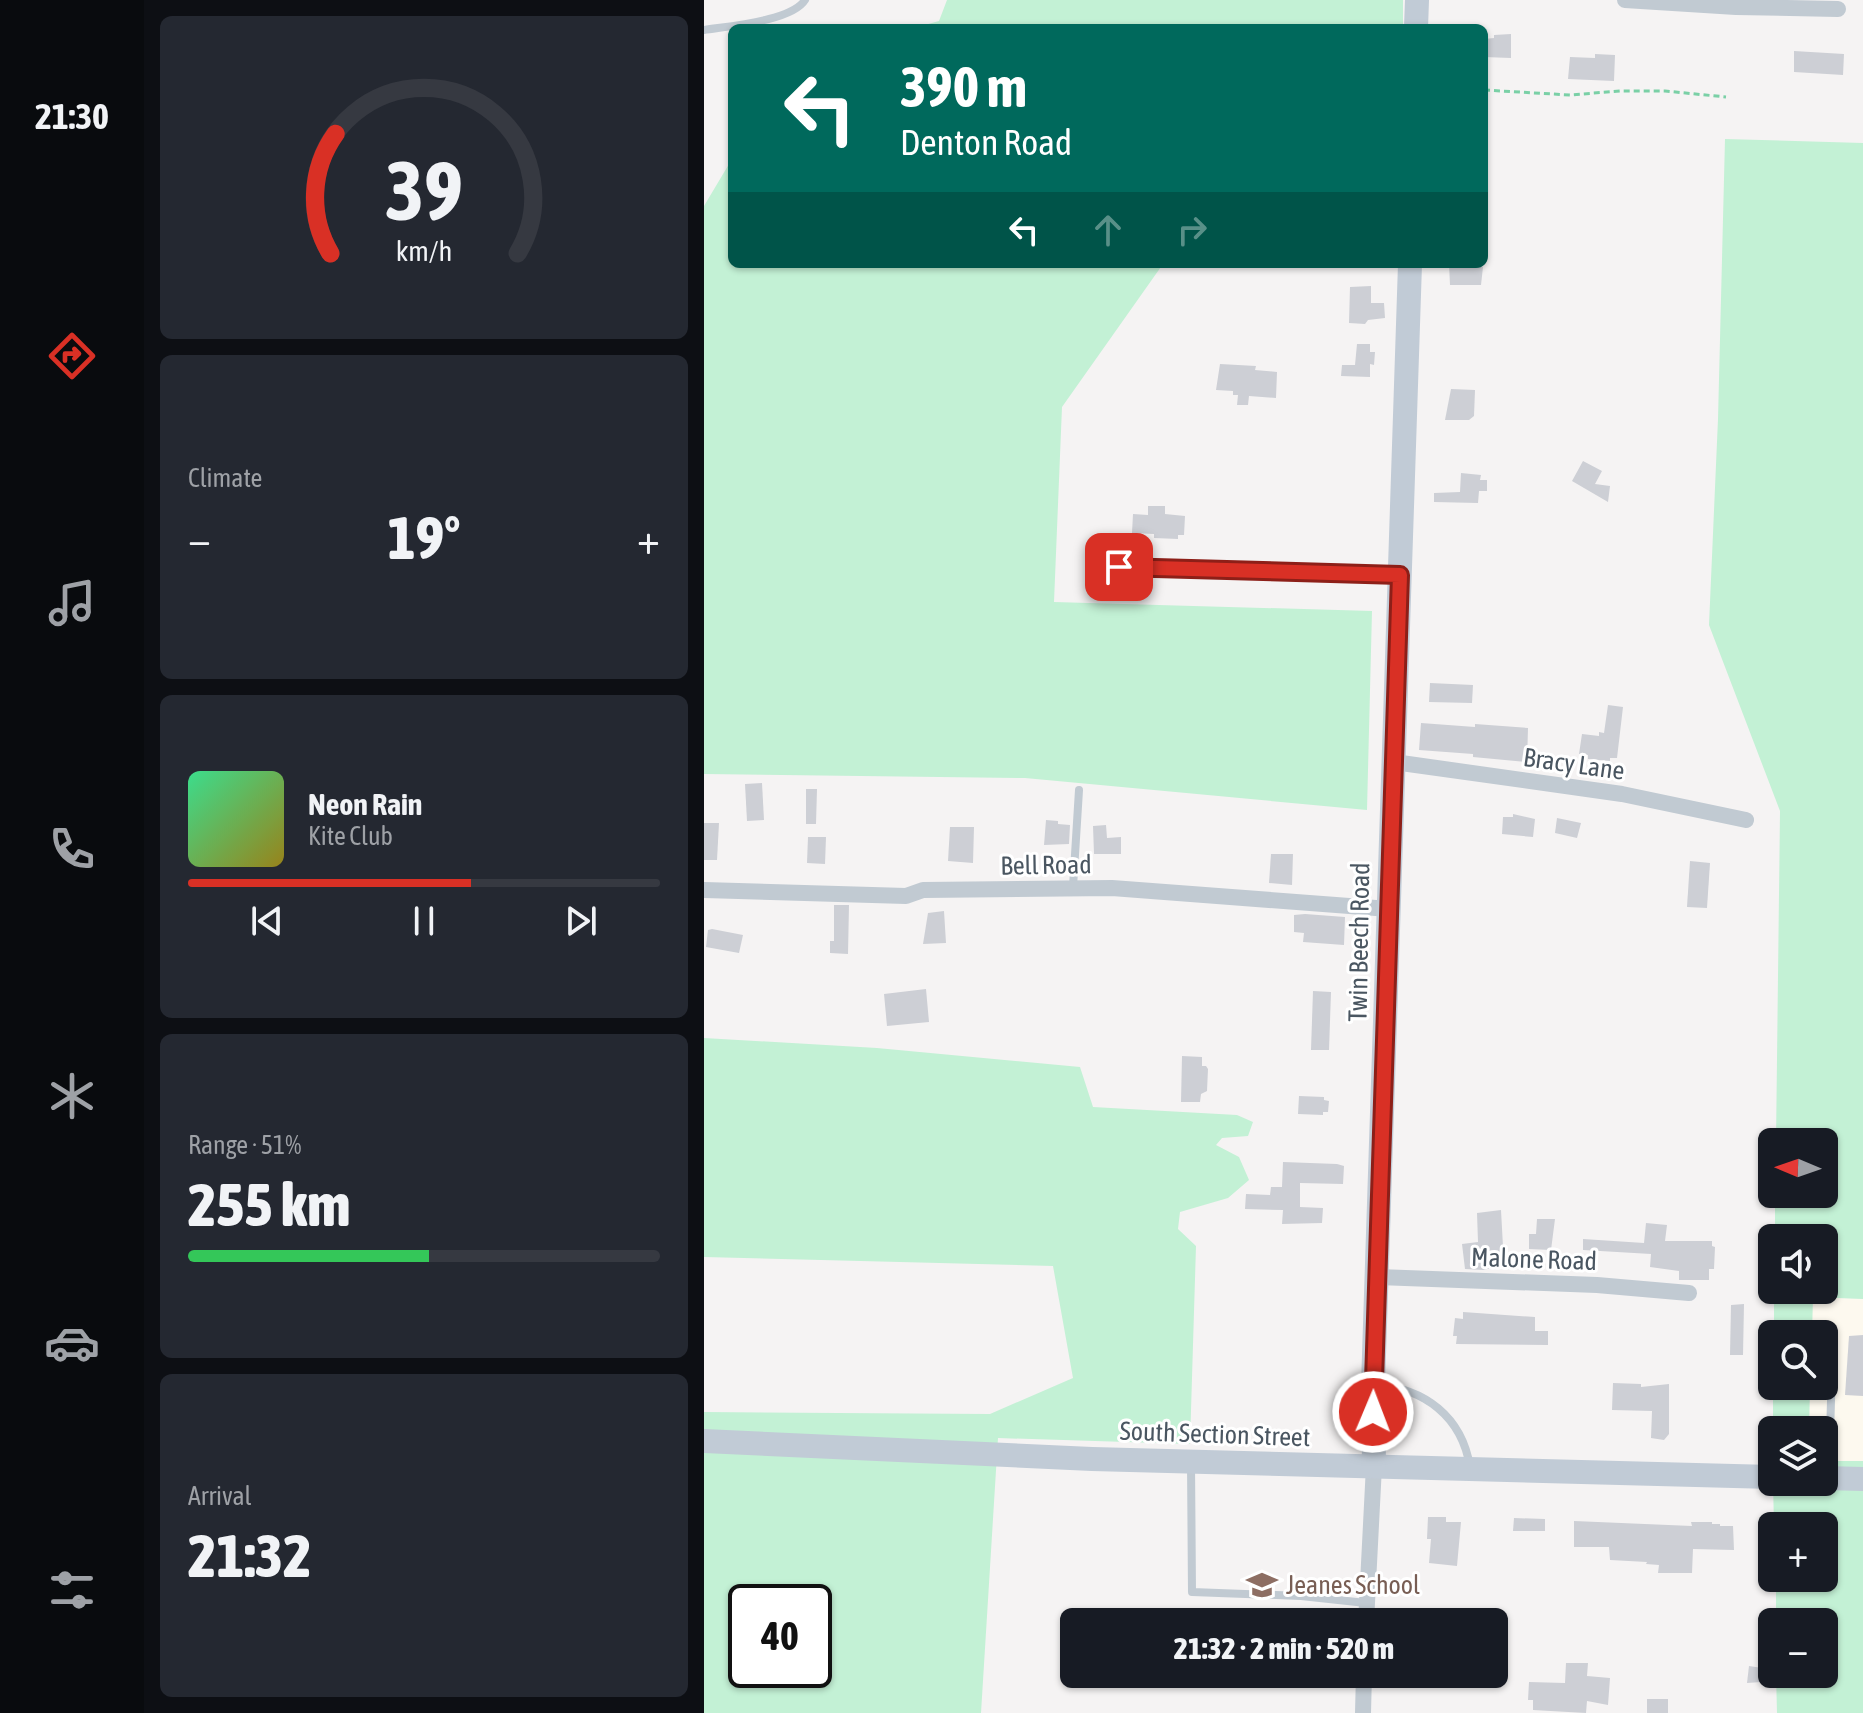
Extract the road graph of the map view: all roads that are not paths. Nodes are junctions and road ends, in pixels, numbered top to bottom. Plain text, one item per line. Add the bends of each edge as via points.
1 (805, 0) edge
2 (1417, 0) edge
3 (1625, 0) edge
4 (1838, 9) dead end
5 (739, 24) edge
6 (1416, 24) edge
7 (728, 26) edge
8 (704, 30) edge
9 (1410, 268) edge
10 (1144, 567) dead end
11 (1400, 575) junction
12 (1394, 762) junction
13 (1079, 790) dead end
14 (1746, 820) dead end
15 (1073, 887) junction
16 (704, 890) edge
17 (1389, 909) junction
18 (1378, 1277) junction
19 (1689, 1293) dead end
20 (1373, 1385) junction
21 (704, 1441) edge
22 (1191, 1460) junction
23 (1374, 1466) junction
24 (1471, 1468) junction
25 (1758, 1477) edge
26 (1838, 1478) edge
27 (1863, 1479) edge
28 (1366, 1603) junction
29 (1366, 1608) edge
30 (1364, 1688) edge
31 (1363, 1713) edge

1 - 5 lane via 801,8
2 - 6 street
3 - 4 street
7 - 8 lane
9 - 11 street, Twin Beech Road
10 - 11 lane
11 - 12 street, Twin Beech Road
12 - 14 street, Bracy Lane via 1622,794
12 - 17 street, Twin Beech Road
13 - 15 lane
15 - 16 street, Bell Road via 923,890 906,896
15 - 17 street, Bell Road
17 - 18 street, Twin Beech Road
18 - 19 street, Malone Road
18 - 20 street, Twin Beech Road
20 - 23 street, Twin Beech Road
20 - 24 lane via 1409,1392 1436,1406 1455,1423
21 - 22 street, South Section Street
22 - 23 street, South Section Street
22 - 28 lane via 1192,1592
23 - 24 street, South Section Street
23 - 28 street, Twin Beech Road
24 - 25 street, South Section Street
26 - 27 street
28 - 29 street, Twin Beech Road
30 - 31 street

